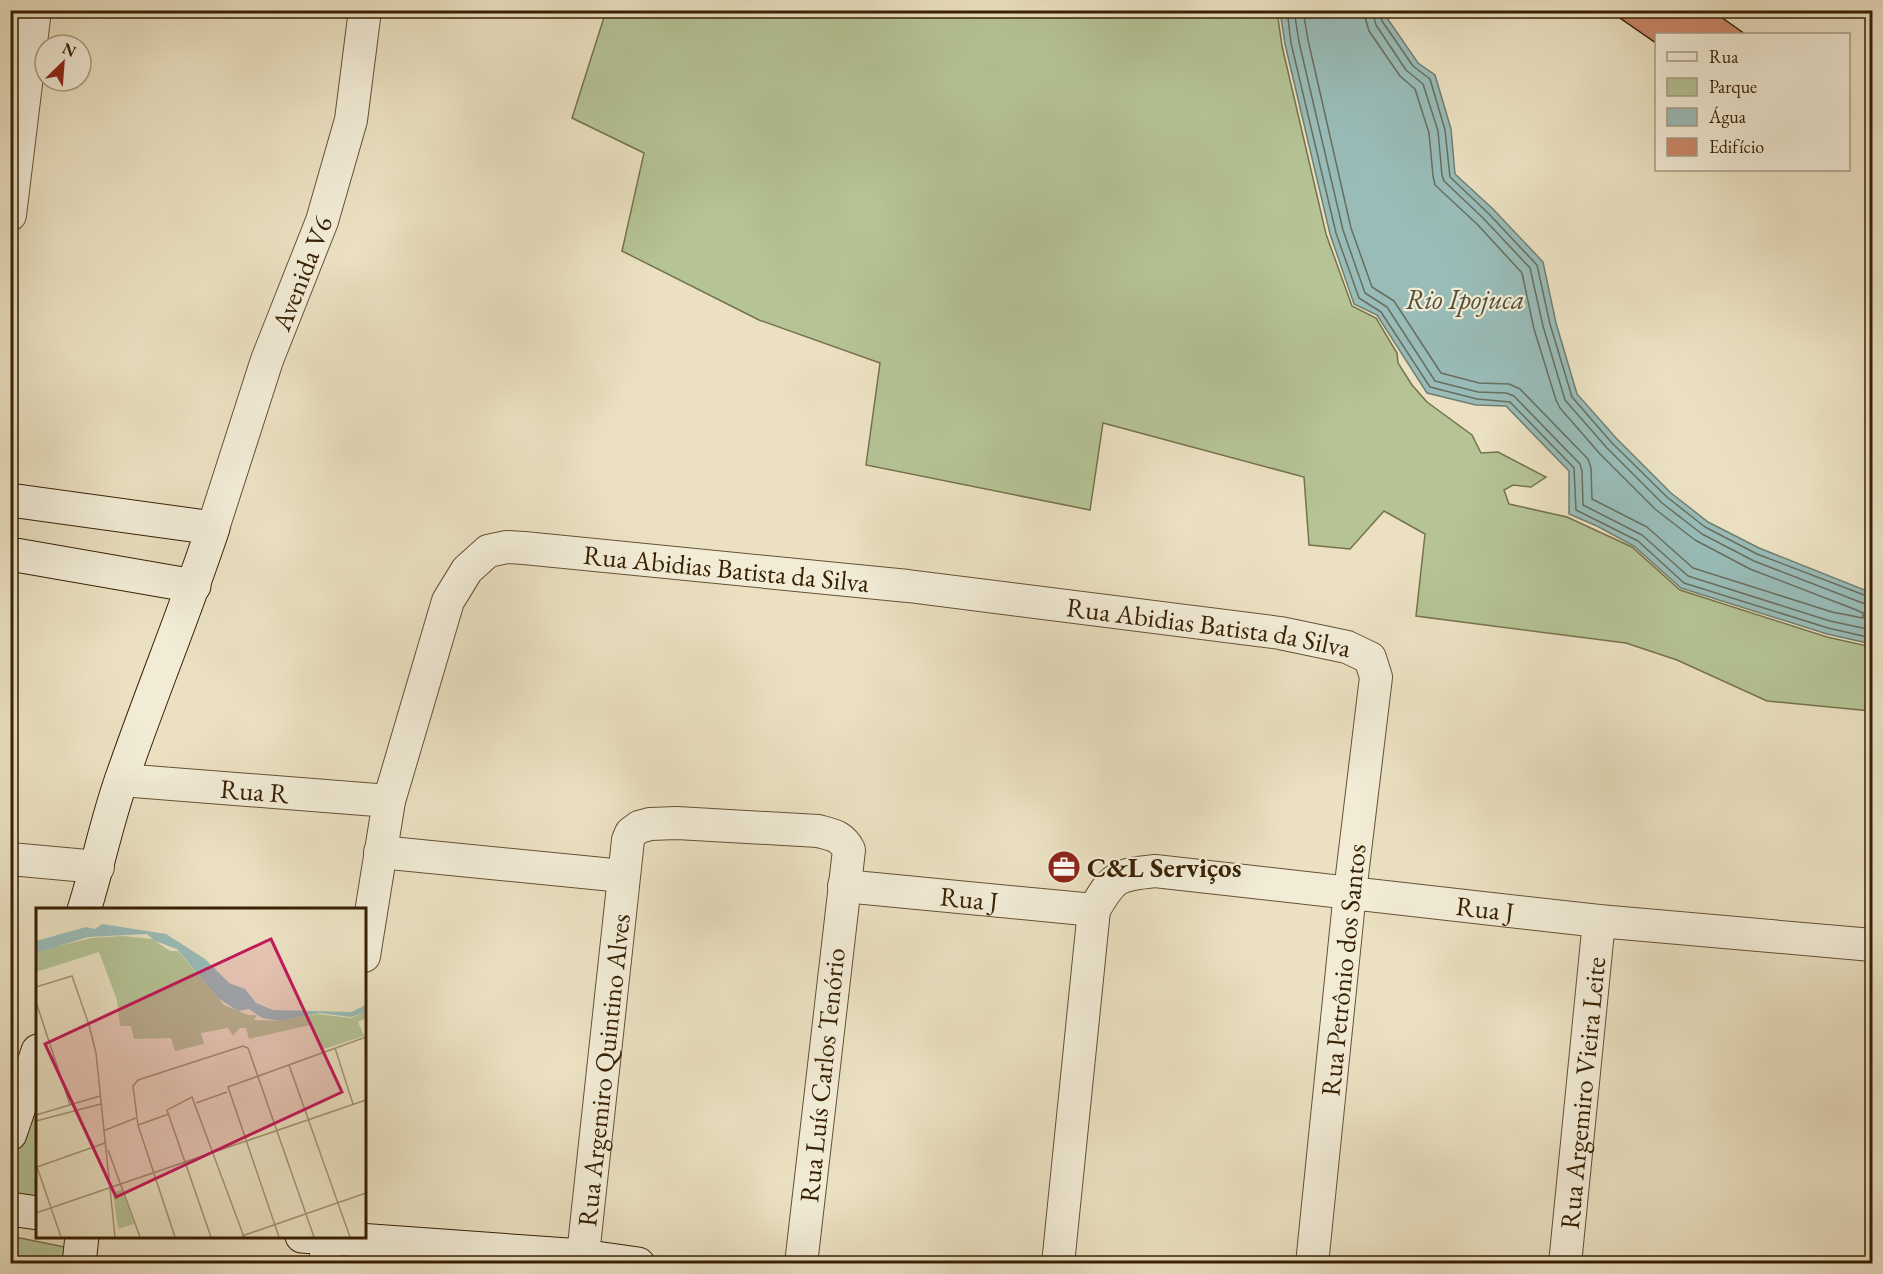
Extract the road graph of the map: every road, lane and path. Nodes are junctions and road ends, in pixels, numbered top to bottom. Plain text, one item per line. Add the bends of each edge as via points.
1 (35, 10) edge
2 (365, 10) edge
3 (10, 215) edge
4 (10, 500) edge
5 (213, 528) junction
6 (10, 554) edge
7 (194, 586) junction
8 (1376, 677) joint
9 (121, 780) junction
10 (388, 801) junction
11 (380, 852) junction
12 (10, 859) edge
13 (98, 867) junction
14 (623, 876) junction
15 (844, 886) junction
16 (1350, 892) junction
17 (1100, 900) junction
18 (84, 908) edge
19 (96, 908) edge
20 (1599, 921) junction
21 (366, 943) edge
22 (1872, 945) edge
23 (36, 1058) edge
24 (10, 1134) edge
25 (10, 1209) edge
26 (36, 1213) edge
27 (82, 1238) edge
28 (321, 1244) edge
29 (582, 1260) edge
30 (79, 1263) edge
31 (638, 1263) edge
32 (801, 1263) edge
33 (1058, 1263) edge
34 (1312, 1263) edge
35 (1565, 1263) edge

1 - 3 street
2 - 5 street, Avenida V6 via 351,120 322,221 267,360
4 - 5 street
5 - 7 street
6 - 7 street
7 - 9 street
8 - 10 street, Rua Abidias Batista da Silva via 1370,658 1347,647 1280,633 908,586 507,547 488,551 467,570 448,601
8 - 16 street, Rua Petrônio dos Santos
9 - 10 street, Rua R
9 - 13 street
10 - 11 street, Rua Abidias Batista da Silva
11 - 14 street
11 - 21 street, Rua Abidias Batista da Silva
12 - 13 street
13 - 18 street
13 - 19 street
14 - 15 street, Rua Argemiro Quintino Alves via 631,833 650,824 677,823 818,831 838,836 849,850
14 - 29 street, Rua Argemiro Quintino Alves
15 - 17 street, Rua J
15 - 32 street, Rua Luís Carlos Tenório
16 - 17 street, Rua J via 1155,871 1126,874
16 - 20 street, Rua J
16 - 34 street, Rua Petrônio dos Santos
17 - 33 street
20 - 22 street, Rua J
20 - 35 street, Rua Argemiro Vieira Leite
23 - 24 street
25 - 26 street
27 - 30 street
28 - 29 street
29 - 31 street

